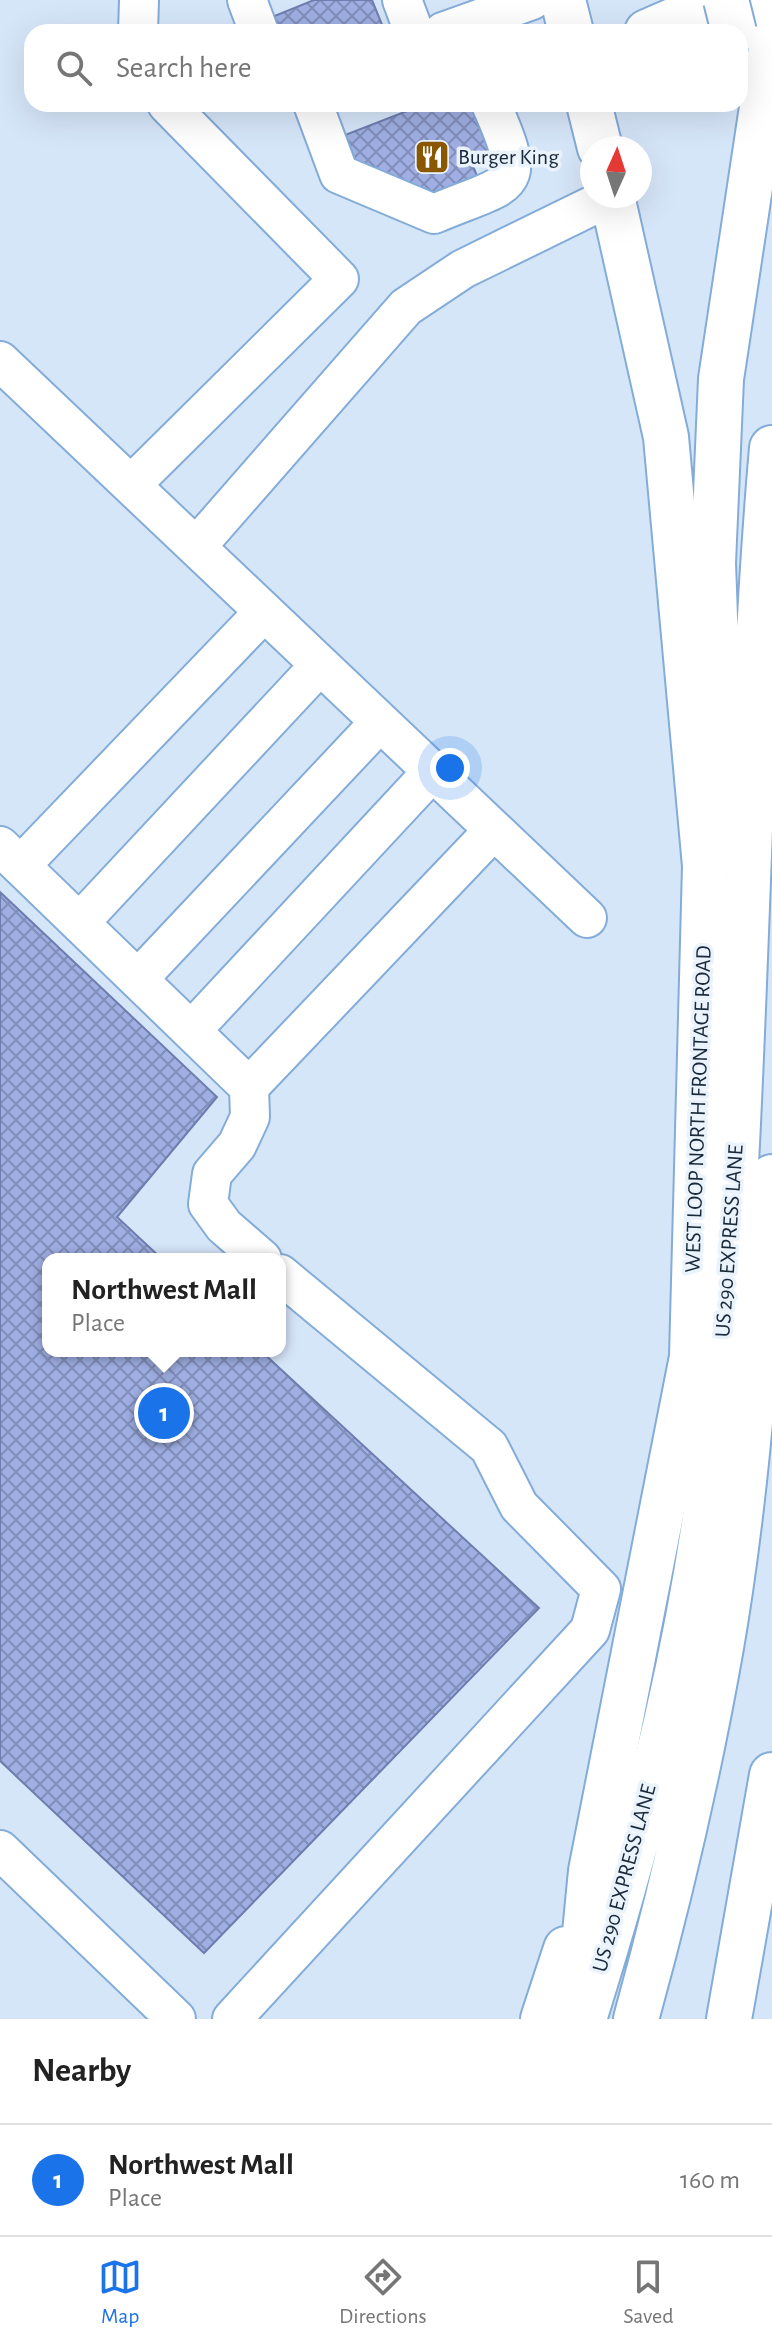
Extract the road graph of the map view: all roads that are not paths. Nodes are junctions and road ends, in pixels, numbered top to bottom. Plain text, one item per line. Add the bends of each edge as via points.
1 (139, 0) edge
2 (247, 0) edge
3 (402, 0) edge
4 (532, 0) edge
5 (563, 0) edge
6 (726, 0) edge
7 (772, 12) edge
8 (138, 24) edge
9 (256, 24) edge
10 (411, 24) edge
11 (470, 24) edge
12 (569, 24) edge
13 (665, 24) edge
14 (732, 24) edge
15 (772, 41) edge
16 (175, 112) edge
17 (316, 112) edge
18 (494, 112) edge
19 (748, 112) edge
20 (588, 208) edge
21 (615, 208) edge
22 (772, 250) edge
23 (0, 361) edge
24 (772, 448) edge
25 (131, 485) junction
26 (196, 547) junction
27 (264, 612) junction
28 (320, 665) junction
29 (380, 722) junction
30 (432, 772) junction
31 (493, 831) junction
32 (11, 856) edge
33 (705, 866) junction
34 (587, 918) dead end
35 (80, 922) junction
36 (138, 979) junction
37 (191, 1031) junction
38 (249, 1087) junction
39 (772, 1177) edge
40 (255, 1253) edge
41 (286, 1279) edge
42 (772, 1775) edge
43 (0, 1850) edge
44 (591, 1871) junction
45 (176, 2019) edge
46 (232, 2019) edge
47 (543, 2019) edge
48 (577, 2019) edge
49 (584, 2019) edge
50 (636, 2019) edge
51 (729, 2019) edge

1 - 8 lane
2 - 9 lane
3 - 10 lane
4 - 11 lane
5 - 12 main road
6 - 14 main road, bridge
7 - 13 main road via 693,12
15 - 33 main road via 721,379 713,563 717,671
16 - 25 lane via 339,279
17 - 18 lane via 339,174 434,214 510,178 514,159
19 - 22 main road
20 - 26 lane via 463,269 406,307
21 - 33 main road, WEST LOOP NORTH FRONTAGE ROAD via 666,437
23 - 25 lane
24 - 49 main road, US 290 EXPRESS LANE via 717,1413 676,1671 629,1875
25 - 26 lane
26 - 27 lane
27 - 28 lane
27 - 32 lane
28 - 29 lane
28 - 35 lane
29 - 30 lane
29 - 36 lane
30 - 31 lane
30 - 37 lane
31 - 34 lane
31 - 38 lane
32 - 35 lane
33 - 44 main road, WEST LOOP NORTH FRONTAGE ROAD via 692,1357
35 - 36 lane
36 - 37 lane
37 - 38 lane
38 - 40 lane via 250,1117 237,1145 212,1174 208,1204
39 - 50 main road via 721,1645 673,1884
41 - 46 lane via 489,1447 519,1506 601,1589 590,1630
42 - 51 main road
43 - 45 lane
44 - 47 main road
44 - 48 main road, WEST LOOP NORTH FRONTAGE ROAD

